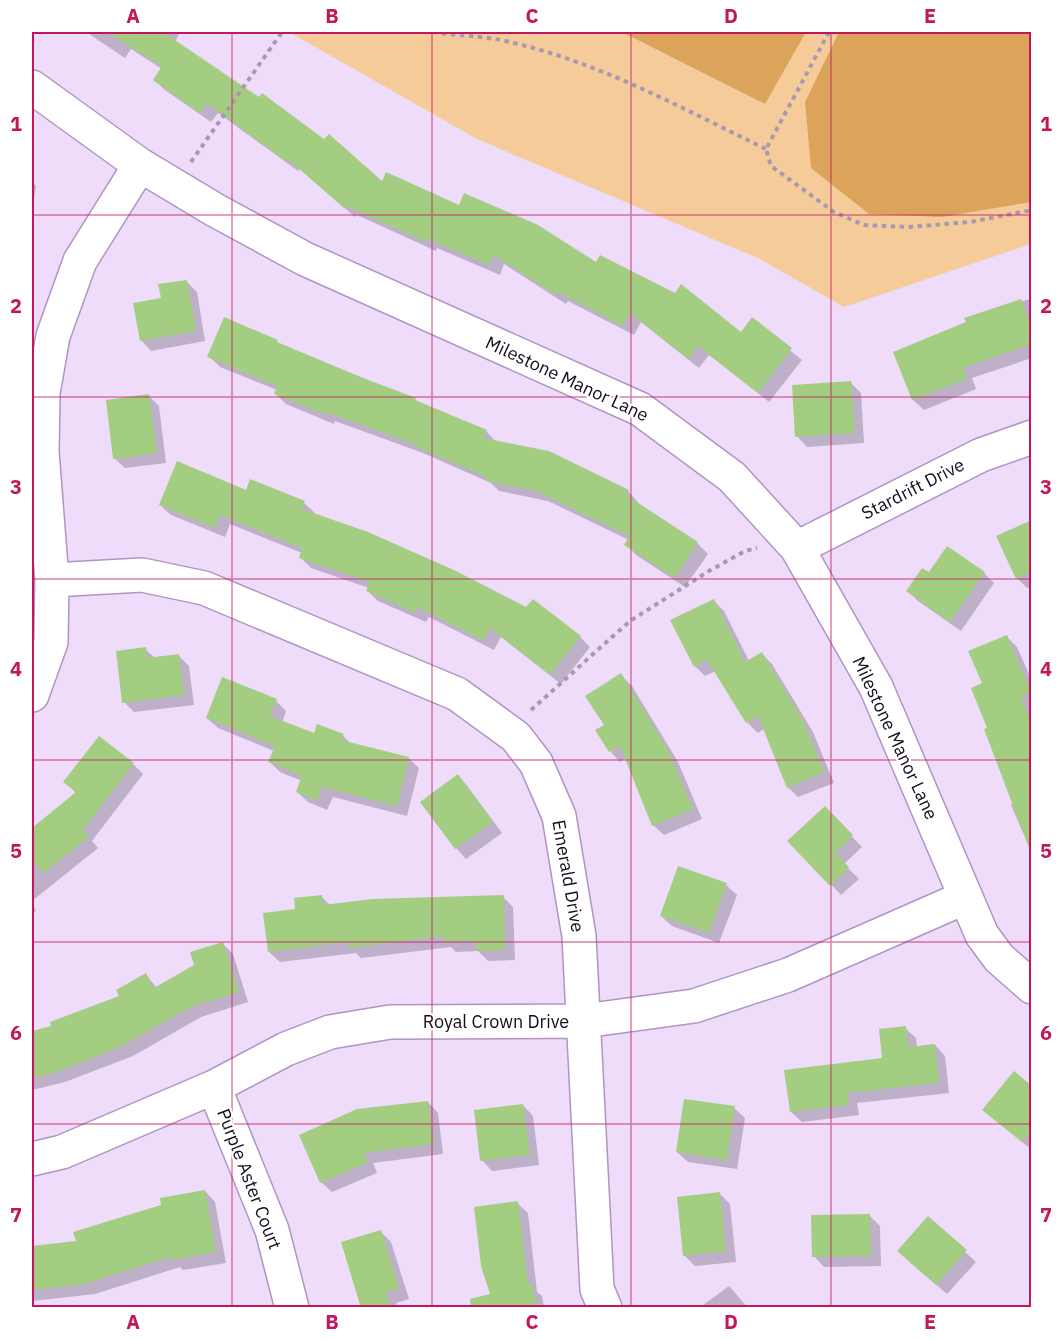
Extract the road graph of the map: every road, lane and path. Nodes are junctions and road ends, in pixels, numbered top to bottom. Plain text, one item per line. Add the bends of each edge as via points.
1 (282, 32) edge
2 (433, 32) edge
3 (829, 32) edge
4 (32, 87) edge
5 (766, 149) junction
6 (140, 165) junction
7 (176, 185) junction
8 (1032, 210) edge
9 (1032, 437) edge
10 (797, 548) junction
11 (52, 580) junction
12 (32, 695) edge
13 (516, 737) junction
14 (966, 897) junction
15 (1032, 987) edge
16 (584, 1021) junction
17 (214, 1087) junction
18 (32, 1159) edge
19 (292, 1308) edge
20 (605, 1308) edge

1 - 7 path
2 - 5 path via 513,42 561,56
3 - 5 path
4 - 6 street, Milestone Manor Lane
5 - 8 path via 771,166 834,212 864,225 960,223
6 - 7 street, Milestone Manor Lane
6 - 11 street via 80,261 53,336 43,393 42,452
7 - 10 street, Milestone Manor Lane via 305,259 640,409 732,477
9 - 10 street, Stardrift Drive via 981,455
10 - 13 path via 769,544 745,551 630,621 532,709
10 - 14 street, Milestone Manor Lane via 876,687
11 - 12 street via 51,642
11 - 13 street, Emerald Drive via 142,575 204,588 457,694
13 - 16 street, Emerald Drive via 536,763 559,816 579,936
14 - 15 street, Milestone Manor Lane via 993,950
14 - 16 street, Royal Crown Drive via 788,975 694,1006
16 - 17 street, Royal Crown Drive via 390,1022 330,1032 286,1049
16 - 20 street, Emerald Drive via 597,1289
17 - 18 street, Royal Crown Drive via 62,1152
17 - 19 street, Purple Aster Court via 272,1230

